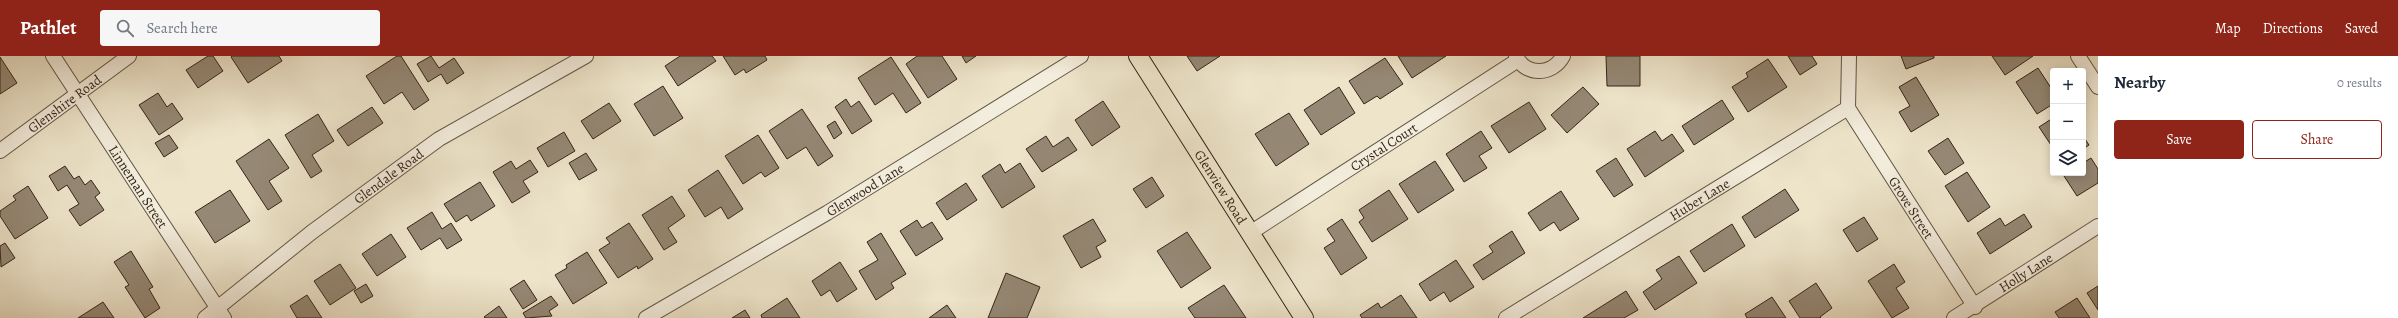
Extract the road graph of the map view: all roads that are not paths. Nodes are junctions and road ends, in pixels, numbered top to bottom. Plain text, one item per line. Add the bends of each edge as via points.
1 (53, 56) edge
2 (130, 56) edge
3 (586, 56) edge
4 (1081, 56) edge
5 (1138, 56) edge
6 (1563, 56) edge
7 (1849, 56) edge
8 (2078, 56) edge
9 (1517, 58) edge
10 (2098, 87) edge
11 (79, 95) junction
12 (1848, 108) junction
13 (0, 151) edge
14 (2098, 226) edge
15 (1250, 233) junction
16 (1975, 307) junction
17 (220, 313) edge
18 (205, 318) edge
19 (646, 318) edge
20 (1304, 318) edge
21 (1506, 318) edge
22 (1954, 318) edge

1 - 11 street, Linneman Street
2 - 11 street, Glenshire Road
3 - 17 street, Glendale Road via 439,139 312,232
4 - 19 street, Glenwood Lane via 827,213
5 - 15 main road, Glenview Road
6 - 9 street, Crystal Court via 1554,68 1538,72 1530,70
7 - 12 street
8 - 10 street
9 - 15 street, Crystal Court
11 - 13 street, Glenshire Road
11 - 17 street, Linneman Street
12 - 16 street, Grove Street
12 - 21 street, Huber Lane
14 - 16 street, Holly Lane
15 - 20 main road, Glenview Road
16 - 22 street, Holly Lane
17 - 18 street, Glendale Road

